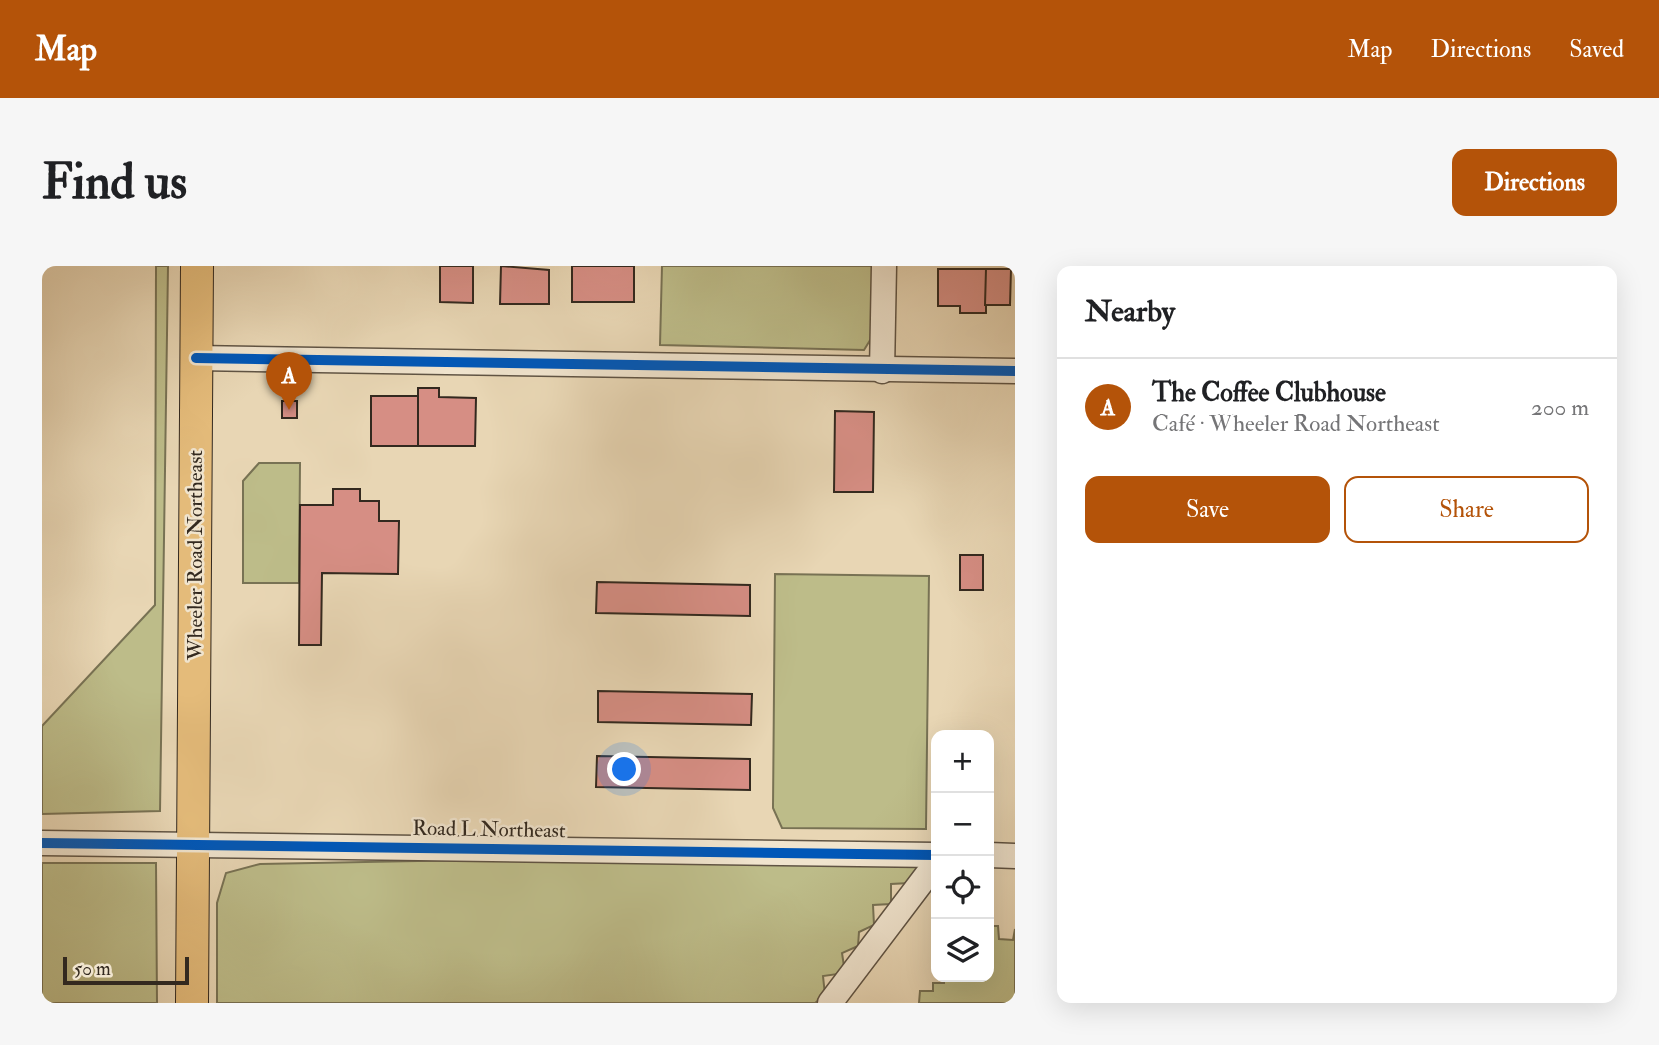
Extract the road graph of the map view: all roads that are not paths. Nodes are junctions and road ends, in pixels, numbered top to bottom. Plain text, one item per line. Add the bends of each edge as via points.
1 (197, 266) edge
2 (884, 266) edge
3 (196, 358) junction
4 (882, 371) junction
5 (1015, 371) edge
6 (42, 843) edge
7 (194, 844) junction
8 (931, 855) edge
9 (994, 855) edge
10 (1015, 856) edge
11 (931, 870) edge
12 (192, 1003) edge
13 (830, 1003) edge

1 - 3 main road, Wheeler Road Northeast
2 - 4 street
3 - 4 street
3 - 7 main road, Wheeler Road Northeast
4 - 5 street
6 - 7 street, Road L Northeast
7 - 8 street, Road L Northeast
7 - 12 main road, Wheeler Road Northeast
9 - 10 street
11 - 13 street

